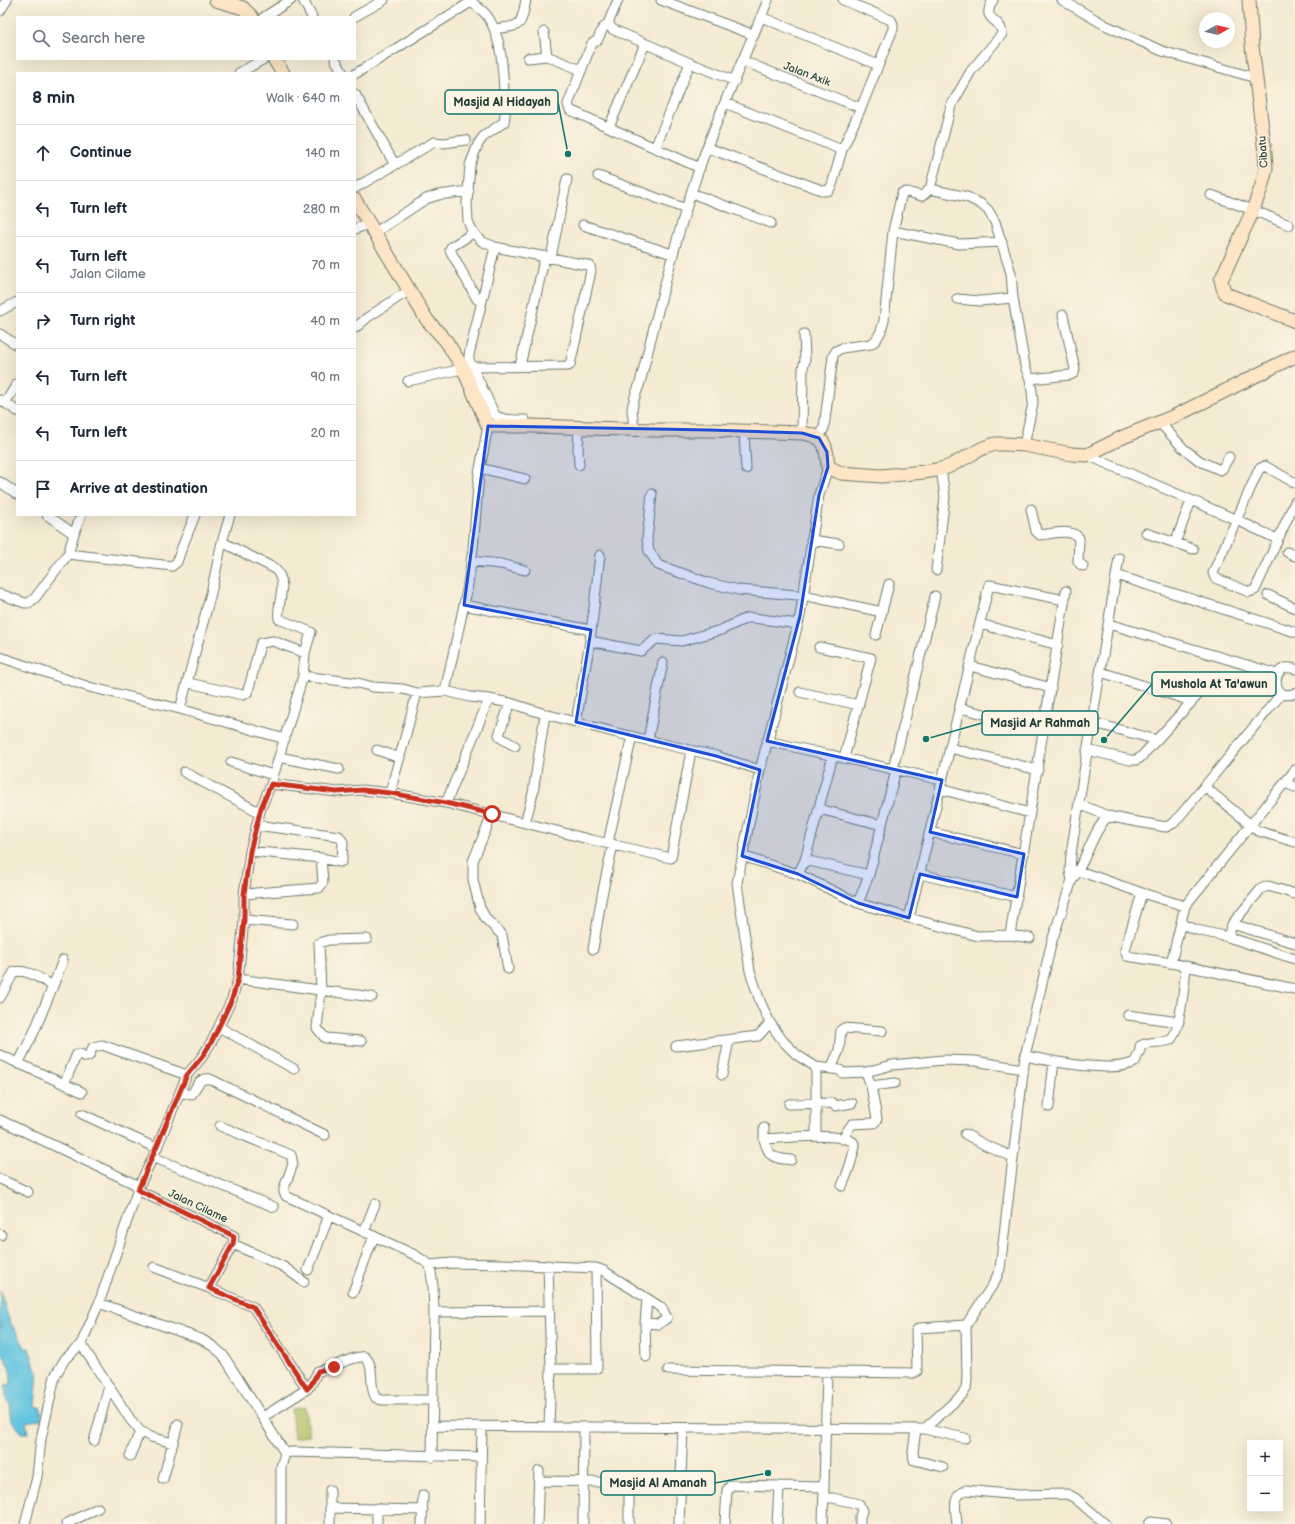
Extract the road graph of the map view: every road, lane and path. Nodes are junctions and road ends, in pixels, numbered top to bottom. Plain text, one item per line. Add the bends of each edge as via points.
1 (7, 0) edge
2 (216, 0) edge
3 (291, 0) edge
4 (303, 0) edge
5 (384, 0) edge
6 (526, 0) edge
7 (618, 0) edge
8 (661, 0) edge
9 (768, 0) edge
10 (843, 0) edge
11 (993, 0) edge
12 (1062, 0) edge
13 (1249, 0) edge
14 (471, 1) edge
15 (483, 4) edge
16 (245, 8) edge
17 (0, 11) edge
18 (266, 16) edge
19 (311, 16) edge
20 (356, 16) edge
21 (761, 17) junction
22 (609, 24) junction
23 (494, 29) junction
24 (544, 32) dead end
25 (754, 36) junction
26 (645, 44) junction
27 (547, 56) junction
28 (528, 58) dead end
29 (262, 60) edge
30 (275, 60) edge
31 (336, 60) edge
32 (743, 62) junction
33 (690, 63) junction
34 (878, 65) junction
35 (581, 70) junction
36 (241, 72) edge
37 (282, 72) edge
38 (342, 72) edge
39 (356, 73) edge
40 (1256, 78) junction
41 (735, 81) junction
42 (356, 96) edge
43 (725, 103) junction
44 (861, 108) junction
45 (609, 128) junction
46 (466, 140) dead end
47 (655, 148) junction
48 (708, 148) junction
49 (842, 150) junction
50 (395, 165) junction
51 (700, 168) junction
52 (598, 176) dead end
53 (567, 179) dead end
54 (356, 187) edge
55 (930, 189) junction
56 (469, 191) junction
57 (691, 193) junction
58 (1211, 195) dead end
59 (356, 202) edge
60 (686, 209) junction
61 (1253, 210) junction
62 (771, 223) dead end
63 (583, 225) dead end
64 (1289, 225) dead end
65 (371, 228) junction
66 (356, 229) edge
67 (893, 231) junction
68 (473, 233) junction
69 (1002, 242) junction
70 (495, 247) junction
71 (672, 254) junction
72 (548, 257) junction
73 (408, 291) junction
74 (1013, 298) junction
75 (957, 299) dead end
76 (482, 301) junction
77 (16, 303) edge
78 (0, 311) edge
79 (1063, 315) dead end
80 (1295, 320) edge
81 (356, 327) edge
82 (0, 334) edge
83 (804, 334) dead end
84 (16, 344) edge
85 (1295, 356) edge
86 (520, 366) junction
87 (467, 367) junction
88 (1030, 379) junction
89 (408, 381) dead end
90 (16, 385) edge
91 (2, 401) edge
92 (16, 410) edge
93 (600, 423) dead end
94 (1160, 423) junction
95 (634, 424) junction
96 (488, 426) junction
97 (579, 429) junction
98 (744, 432) junction
99 (802, 433) junction
100 (820, 438) junction
101 (1024, 445) junction
102 (1087, 455) junction
103 (1229, 457) dead end
104 (579, 465) dead end
105 (828, 467) junction
106 (480, 468) junction
107 (746, 469) dead end
108 (941, 469) junction
109 (525, 479) dead end
110 (0, 482) edge
111 (1295, 483) edge
112 (16, 493) edge
113 (652, 494) dead end
114 (1191, 501) junction
115 (1295, 502) edge
116 (1031, 509) dead end
117 (48, 516) edge
118 (81, 516) edge
119 (195, 516) edge
120 (230, 516) edge
121 (1237, 520) junction
122 (1146, 533) dead end
123 (74, 534) junction
124 (1277, 539) junction
125 (811, 540) junction
126 (222, 542) junction
127 (1175, 543) junction
128 (839, 544) dead end
129 (1193, 549) dead end
130 (68, 554) junction
131 (600, 555) dead end
132 (1119, 558) dead end
133 (471, 561) junction
134 (1083, 566) dead end
135 (526, 570) dead end
136 (936, 570) dead end
137 (1116, 575) junction
138 (889, 584) dead end
139 (0, 594) edge
140 (803, 595) junction
141 (1268, 595) dead end
142 (935, 596) dead end
143 (464, 605) junction
144 (1295, 608) edge
145 (882, 612) junction
146 (798, 624) junction
147 (980, 624) junction
148 (1109, 624) junction
149 (591, 630) junction
150 (1295, 632) edge
151 (876, 635) dead end
152 (590, 642) junction
153 (1058, 645) junction
154 (820, 647) dead end
155 (305, 653) junction
156 (0, 657) edge
157 (663, 662) dead end
158 (970, 666) junction
159 (1295, 669) edge
160 (1101, 672) junction
161 (1277, 674) junction
162 (303, 676) junction
163 (193, 684) dead end
164 (1206, 685) dead end
165 (1051, 688) junction
166 (445, 691) junction
167 (800, 692) dead end
168 (417, 693) junction
169 (1282, 693) junction
170 (1295, 693) edge
171 (489, 699) junction
172 (510, 703) junction
173 (1190, 704) junction
174 (859, 705) junction
175 (960, 708) junction
176 (180, 709) junction
177 (545, 714) junction
178 (576, 722) junction
179 (1091, 722) junction
180 (1044, 729) junction
181 (632, 736) junction
182 (285, 739) junction
183 (648, 740) junction
184 (1158, 740) junction
185 (767, 741) junction
186 (515, 746) dead end
187 (950, 748) junction
188 (377, 750) dead end
189 (1087, 750) junction
190 (691, 751) junction
191 (833, 755) junction
192 (279, 756) junction
193 (400, 758) junction
194 (844, 758) junction
195 (231, 762) dead end
196 (339, 770) dead end
197 (760, 770) junction
198 (894, 770) junction
199 (1038, 770) junction
200 (1295, 770) edge
201 (184, 772) dead end
202 (272, 779) junction
203 (1285, 783) junction
204 (941, 784) junction
205 (1205, 787) junction
206 (1295, 787) edge
207 (390, 793) junction
208 (446, 803) junction
209 (1079, 804) junction
210 (819, 809) junction
211 (259, 812) junction
212 (1030, 813) junction
213 (492, 814) junction
214 (1108, 816) junction
215 (525, 823) junction
216 (256, 825) junction
217 (882, 825) junction
218 (1251, 826) junction
219 (930, 832) junction
220 (1295, 842) edge
221 (611, 844) junction
222 (250, 851) junction
223 (1024, 854) junction
224 (742, 856) junction
225 (321, 858) junction
226 (804, 860) junction
227 (1079, 871) junction
228 (798, 874) junction
229 (920, 874) junction
230 (869, 875) junction
231 (1072, 880) junction
232 (1142, 893) junction
233 (244, 894) junction
234 (1295, 894) edge
235 (1017, 897) junction
236 (858, 903) junction
237 (1185, 906) junction
238 (909, 918) junction
239 (244, 920) junction
240 (293, 924) dead end
241 (1181, 924) junction
242 (1232, 924) junction
243 (1010, 935) junction
244 (1228, 937) junction
245 (1030, 938) dead end
246 (367, 940) dead end
247 (1295, 943) edge
248 (592, 949) dead end
249 (1295, 959) edge
250 (63, 960) dead end
251 (1171, 963) junction
252 (1186, 966) junction
253 (508, 969) dead end
254 (238, 979) junction
255 (53, 986) junction
256 (1295, 989) edge
257 (321, 991) junction
258 (372, 997) dead end
259 (0, 998) edge
260 (1128, 1015) dead end
261 (1179, 1022) junction
262 (770, 1023) junction
263 (219, 1027) junction
264 (882, 1031) dead end
265 (729, 1040) junction
266 (361, 1041) dead end
267 (676, 1046) dead end
268 (0, 1055) edge
269 (1025, 1056) junction
270 (1054, 1061) junction
271 (18, 1064) junction
272 (816, 1067) junction
273 (294, 1069) dead end
274 (830, 1069) junction
275 (1023, 1069) junction
276 (866, 1072) junction
277 (722, 1074) dead end
278 (187, 1075) junction
279 (895, 1083) dead end
280 (64, 1084) junction
281 (871, 1086) junction
282 (82, 1092) dead end
283 (180, 1092) junction
284 (816, 1103) junction
285 (852, 1103) dead end
286 (789, 1104) dead end
287 (1049, 1107) dead end
288 (82, 1114) dead end
289 (0, 1120) edge
290 (220, 1126) dead end
291 (764, 1128) dead end
292 (965, 1134) dead end
293 (326, 1135) dead end
294 (816, 1136) junction
295 (764, 1139) junction
296 (842, 1139) junction
297 (156, 1148) junction
298 (153, 1157) junction
299 (1013, 1157) junction
300 (791, 1160) dead end
301 (0, 1179) edge
302 (842, 1186) dead end
303 (138, 1188) junction
304 (28, 1192) dead end
305 (375, 1204) dead end
306 (274, 1207) dead end
307 (329, 1216) junction
308 (364, 1232) junction
309 (374, 1236) junction
310 (233, 1244) junction
311 (430, 1265) junction
312 (548, 1265) junction
313 (154, 1266) dead end
314 (596, 1268) junction
315 (308, 1270) dead end
316 (304, 1282) dead end
317 (209, 1288) junction
318 (353, 1292) dead end
319 (647, 1299) junction
320 (99, 1304) junction
321 (550, 1311) junction
322 (434, 1312) junction
323 (645, 1323) junction
324 (966, 1325) junction
325 (81, 1344) junction
326 (646, 1357) dead end
327 (551, 1369) junction
328 (668, 1370) dead end
329 (827, 1373) junction
330 (109, 1386) junction
331 (307, 1389) junction
332 (432, 1400) junction
333 (263, 1417) junction
334 (178, 1424) dead end
335 (433, 1426) junction
336 (482, 1426) junction
337 (549, 1427) junction
338 (584, 1427) junction
339 (683, 1428) junction
340 (825, 1429) junction
341 (920, 1429) junction
342 (140, 1431) junction
343 (965, 1438) dead end
344 (94, 1441) dead end
345 (173, 1443) junction
346 (285, 1453) junction
347 (130, 1456) dead end
348 (432, 1457) junction
349 (481, 1458) junction
350 (943, 1467) dead end
351 (539, 1471) dead end
352 (163, 1479) dead end
353 (539, 1481) junction
354 (584, 1481) junction
355 (779, 1486) junction
356 (823, 1487) junction
357 (330, 1490) dead end
358 (423, 1495) dead end
359 (824, 1498) junction
360 (98, 1508) dead end
361 (330, 1508) junction
362 (377, 1508) junction
363 (423, 1510) junction
364 (24, 1524) edge
365 (66, 1524) edge
366 (281, 1524) edge
367 (330, 1524) edge
368 (377, 1524) edge
369 (422, 1524) edge
370 (480, 1524) edge
371 (537, 1524) edge
372 (583, 1524) edge
373 (629, 1524) edge
374 (679, 1524) edge
375 (726, 1524) edge
376 (777, 1524) edge
377 (823, 1524) edge
378 (860, 1524) edge
379 (957, 1524) edge
380 (1106, 1524) edge
381 (1149, 1524) edge
382 (1166, 1524) edge

1 - 17 street
2 - 16 street
3 - 18 street
4 - 19 street
5 - 20 street
6 - 23 street via 522,21 519,24
7 - 22 street
8 - 25 street
9 - 21 street
10 - 34 street via 890,20 893,24
11 - 55 street via 988,8 988,14 1001,28 1002,34 971,71 951,106
12 - 40 street via 1105,25 1162,51
13 - 40 street, Cibatu
14 - 15 street
14 - 39 street
15 - 23 street
21 - 25 street
21 - 34 street
22 - 26 street via 612,29
22 - 35 street via 603,28 597,42 592,43
23 - 56 street via 499,46 504,122 478,144 470,165
24 - 27 street
25 - 32 street
26 - 33 street
26 - 45 street
27 - 28 street
27 - 35 street
29 - 36 street
30 - 37 street
31 - 38 street
32 - 41 street
32 - 44 street, Jalan Axik
33 - 41 street
33 - 47 street
34 - 44 street
35 - 45 street via 568,108
40 - 61 street, Cibatu via 1266,169
41 - 43 street
42 - 50 street
43 - 48 street
43 - 49 street
44 - 49 street
45 - 47 street
46 - 50 street via 434,142
47 - 51 street
48 - 49 street via 824,191 829,190 832,185
48 - 51 street
50 - 54 street
51 - 57 street
52 - 60 street
53 - 72 street
55 - 67 street via 922,196 902,193
55 - 69 street via 967,197 981,204 995,222
56 - 65 street via 426,199
56 - 68 street via 468,221
57 - 60 street
57 - 62 street
58 - 61 street
59 - 65 street
60 - 71 street
61 - 64 street
61 - 80 street, Cibatu via 1221,280 1223,288 1226,294
63 - 71 street
65 - 66 street
65 - 73 street
67 - 69 street via 959,244
67 - 100 street via 884,321 876,340 871,344 842,348 833,356 824,428
68 - 70 street via 483,242
68 - 76 street via 450,250 477,299
69 - 74 street via 1011,272
70 - 72 street
70 - 76 street
71 - 95 street via 640,383 641,396
72 - 86 street
72 - 86 street via 587,265 591,269 570,363 568,366
73 - 81 street
73 - 87 street via 427,320
74 - 75 street via 980,301
74 - 88 street via 1025,366
76 - 87 street
77 - 78 street
79 - 88 street via 1074,373
82 - 84 street
83 - 99 street
85 - 94 street
86 - 87 street
87 - 89 street
87 - 93 street via 499,418
87 - 96 street
88 - 101 street via 1033,403
90 - 91 street
91 - 92 street
94 - 102 street via 1123,437
94 - 103 street via 1184,449 1200,461 1220,470
95 - 97 street
95 - 98 street via 680,430
96 - 97 street
96 - 106 street
97 - 104 street
98 - 99 street
98 - 107 street
99 - 100 street
100 - 105 street via 827,452
101 - 102 street
101 - 108 street via 995,444
102 - 114 street
105 - 108 street via 841,473 881,476
105 - 125 street via 819,495
106 - 109 street
106 - 133 street
108 - 136 street via 945,497
110 - 112 street
111 - 121 street via 1265,466 1262,467
113 - 140 street via 647,539 649,551 658,565 709,583 739,590
114 - 121 street
114 - 127 street
115 - 124 street
116 - 134 street via 1036,531 1040,535 1070,532 1079,538 1078,561
117 - 123 street
118 - 123 street
119 - 130 street via 177,562 172,566
120 - 126 street
121 - 124 street
121 - 124 street via 1213,573 1215,578 1249,592 1255,590
122 - 127 street
123 - 130 street
125 - 128 street
125 - 140 street
126 - 155 street via 276,570 280,575 282,588 278,616 279,619 311,631
126 - 176 street
127 - 129 street
130 - 139 street via 42,591 29,603
131 - 149 street
132 - 137 street
133 - 135 street
133 - 143 street
137 - 148 street
137 - 150 street
138 - 145 street
140 - 145 street
140 - 146 street
141 - 144 street
142 - 198 street
143 - 149 street
143 - 166 street
145 - 151 street
146 - 152 street via 746,618 721,630 682,641 656,639 642,651
146 - 185 street
147 - 153 street
147 - 153 street via 990,585 1066,596
147 - 158 street
148 - 160 street
148 - 161 street
149 - 152 street
152 - 178 street
153 - 165 street
154 - 174 street via 871,658
155 - 162 street
155 - 163 street via 273,641 261,643 250,684 243,695
156 - 176 street via 89,687
157 - 183 street
158 - 165 street
158 - 175 street
159 - 161 street via 1286,668
160 - 173 street via 1185,699
160 - 179 street
161 - 169 street via 1276,685
162 - 168 street
162 - 182 street
164 - 173 street
165 - 180 street
166 - 168 street
166 - 171 street
167 - 174 street
168 - 193 street
169 - 170 street
169 - 205 street
171 - 172 street
171 - 208 street
172 - 177 street
172 - 186 street via 500,735
173 - 184 street
174 - 194 street
175 - 180 street
175 - 187 street
176 - 182 street
177 - 178 street
177 - 215 street via 533,793
178 - 181 street
179 - 184 street
179 - 189 street
180 - 199 street
181 - 183 street
181 - 221 street
182 - 192 street
183 - 190 street
184 - 189 street via 1136,760
185 - 191 street
185 - 197 street
187 - 199 street
187 - 204 street
188 - 193 street
189 - 209 street
190 - 197 street
190 - 221 street via 671,858
191 - 194 street
191 - 210 street
192 - 196 street
192 - 202 street
193 - 207 street
194 - 198 street
195 - 202 street
197 - 224 street
198 - 204 street
198 - 217 street
199 - 212 street
200 - 203 street
201 - 211 street
202 - 207 street via 337,792 362,790
202 - 211 street
203 - 206 street
203 - 218 street
204 - 212 street
204 - 219 street
205 - 214 street via 1174,823 1166,827
205 - 218 street
207 - 208 street
208 - 213 street
209 - 214 street
209 - 231 street via 1071,854
210 - 217 street
210 - 226 street
211 - 216 street
212 - 223 street
213 - 215 street
213 - 253 street via 472,861 473,880 480,908 486,919 502,935
214 - 227 street via 1097,829
215 - 221 street
216 - 222 street
216 - 225 street via 342,838 342,862
217 - 230 street
218 - 220 street via 1258,831
218 - 237 street
219 - 223 street
219 - 229 street
221 - 248 street
222 - 225 street
222 - 233 street
223 - 235 street
224 - 228 street
224 - 262 street via 737,883 745,941 750,970
225 - 233 street via 323,882 319,888
226 - 228 street
226 - 230 street
227 - 231 street
227 - 232 street
228 - 236 street
229 - 235 street
229 - 238 street
230 - 236 street
231 - 269 street via 1052,941
232 - 237 street
232 - 251 street via 1126,954 1130,958
233 - 239 street
234 - 242 street via 1265,886
235 - 243 street
236 - 238 street
237 - 241 street
238 - 243 street via 978,936
239 - 240 street
239 - 254 street
241 - 244 street
241 - 251 street
242 - 244 street
242 - 247 street
243 - 245 street
244 - 249 street
246 - 257 street via 329,940 319,943
250 - 255 street
251 - 252 street
252 - 256 street
252 - 261 street
254 - 257 street
254 - 263 street
255 - 259 street via 19,970 11,976
255 - 271 street
257 - 258 street
257 - 266 street via 317,1028 320,1032 325,1038
260 - 261 street
261 - 270 street via 1174,1038 1140,1046 1135,1062 1130,1064 1081,1066
262 - 265 street via 758,1036
262 - 272 street via 797,1055
263 - 273 street
263 - 278 street via 202,1057
264 - 274 street via 844,1028 841,1030 839,1050
265 - 267 street
265 - 277 street
268 - 271 street
269 - 270 street
269 - 275 street
270 - 287 street
271 - 280 street
272 - 274 street
272 - 284 street
274 - 276 street via 840,1070 842,1073
275 - 276 street via 975,1061 944,1060 892,1065
275 - 299 street
276 - 281 street
278 - 280 street via 98,1045 93,1047 89,1056 76,1054
278 - 283 street
279 - 281 street
280 - 282 street
281 - 296 street via 876,1122 852,1124
283 - 293 street via 191,1095 200,1081 210,1079
283 - 297 street
284 - 285 street via 833,1103 835,1106
284 - 286 street
284 - 294 street
288 - 297 street
289 - 303 street
290 - 307 street via 291,1154 293,1164 284,1194
291 - 295 street
292 - 299 street
294 - 295 street
294 - 296 street
295 - 300 street via 767,1151 772,1156
296 - 302 street via 850,1140 855,1146
297 - 298 street
298 - 303 street
298 - 306 street
299 - 324 street via 998,1276
301 - 304 street
303 - 310 street, Jalan Cilame via 234,1236
303 - 320 street
305 - 308 street
307 - 308 street
307 - 315 street
308 - 309 street
309 - 311 street
309 - 318 street
310 - 316 street, Jalan Cilame via 284,1267
310 - 317 street
311 - 312 street
311 - 322 street
312 - 314 street
312 - 321 street
313 - 317 street
314 - 319 street
314 - 327 street via 597,1368
317 - 331 street via 253,1307
319 - 323 street
319 - 323 street via 662,1308 667,1318 659,1324
320 - 325 street
320 - 333 street via 200,1339 214,1347 223,1355
321 - 322 street
321 - 327 street
322 - 332 street
323 - 326 street
324 - 329 street via 919,1328 916,1331 917,1370 913,1374
324 - 341 street via 966,1389
325 - 330 street
325 - 364 street via 65,1359 55,1376 41,1439 37,1477
327 - 337 street
328 - 329 street
329 - 340 street
330 - 342 street
330 - 344 street
331 - 332 street via 318,1371 362,1356 370,1364 373,1393 376,1398
331 - 333 street
332 - 335 street
333 - 346 street
334 - 345 street
335 - 336 street
335 - 348 street
336 - 337 street
336 - 349 street
337 - 338 street
338 - 339 street
338 - 354 street
339 - 340 street
339 - 374 street
340 - 341 street
340 - 356 street
341 - 343 street
341 - 350 street via 913,1452 914,1460
342 - 345 street
342 - 347 street
345 - 352 street
346 - 348 street
346 - 366 street via 281,1466
348 - 349 street
349 - 370 street
351 - 353 street
353 - 354 street
353 - 371 street
354 - 372 street
354 - 373 street via 628,1484
355 - 356 street
355 - 375 street via 731,1485 726,1490
355 - 376 street
356 - 359 street
357 - 361 street
358 - 363 street
359 - 377 street
359 - 378 street via 859,1504 862,1511
360 - 365 street
361 - 362 street
361 - 367 street
362 - 363 street
362 - 368 street
363 - 369 street
379 - 380 street via 955,1503 957,1496 966,1490 1018,1495 1067,1494
381 - 382 street

